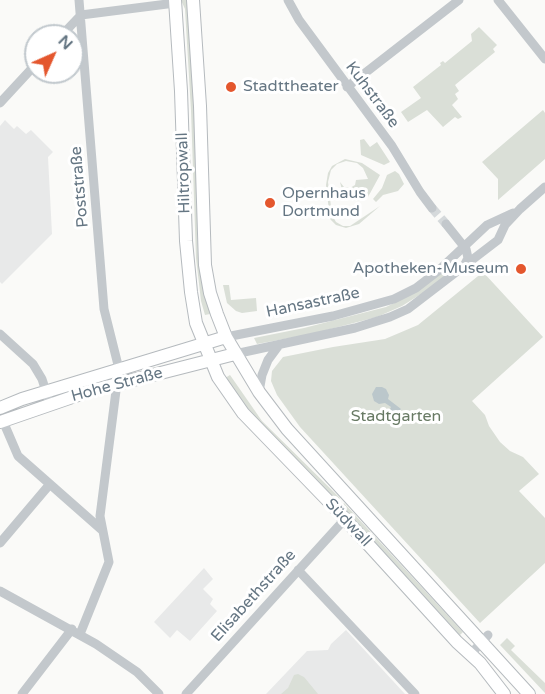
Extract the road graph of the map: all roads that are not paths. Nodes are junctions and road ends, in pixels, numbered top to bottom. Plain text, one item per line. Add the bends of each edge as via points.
1 (79, 0) edge
2 (193, 0) edge
3 (288, 0) edge
4 (459, 0) edge
5 (498, 0) edge
6 (175, 1) edge
7 (81, 15) junction
8 (72, 24) edge
9 (545, 59) edge
10 (24, 77) edge
11 (347, 87) junction
12 (0, 103) edge
13 (545, 187) edge
14 (432, 208) tunnel mouth
15 (520, 209) junction
16 (446, 224) tunnel mouth
17 (466, 249) junction
18 (465, 264) junction
19 (0, 334) edge
20 (226, 337) junction
21 (204, 344) junction
22 (279, 345) junction
23 (235, 354) junction
24 (210, 360) junction
25 (119, 369) junction
26 (117, 383) junction
27 (259, 392) junction
28 (49, 398) junction
29 (0, 408) edge
30 (2, 421) edge
31 (50, 484) junction
32 (345, 519) junction
33 (102, 530) junction
34 (0, 543) edge
35 (298, 570) junction
36 (0, 591) edge
37 (76, 632) junction
38 (484, 638) junction
39 (471, 655) junction
40 (22, 694) edge
41 (159, 694) edge
42 (186, 694) edge
43 (415, 694) edge
44 (504, 694) edge
45 (529, 694) edge

1 - 7 street, Poststraße
2 - 20 main road, Hiltropwall via 206,265 210,293
3 - 11 street, Kuhstraße
4 - 11 street
5 - 9 street
6 - 7 street
6 - 21 main road, Hiltropwall via 186,254 192,306
7 - 8 street
7 - 25 street, Poststraße via 105,309
10 - 12 street
11 - 14 street, Kuhstraße
13 - 15 street, Hansastraße
15 - 17 street, Hansastraße via 487,225
15 - 18 street, Hansastraße via 498,240
16 - 17 street
17 - 18 street
17 - 20 street, Hansastraße via 394,300
18 - 22 street, Hansastraße via 398,314
19 - 28 street via 33,364
20 - 21 main road, Hohe Straße
20 - 23 main road, Südwall
21 - 24 main road, Südwall
21 - 25 main road, Hohe Straße
22 - 23 street, Hansastraße
22 - 27 street via 267,362
23 - 24 main road, Hohe Straße
23 - 27 main road, Südwall
24 - 26 main road, Hohe Straße
24 - 32 main road, Südwall via 243,414
25 - 28 main road, Hohe Straße
26 - 28 main road, Hohe Straße
26 - 33 street via 100,516
27 - 38 main road, Südwall via 301,445
28 - 29 main road, Hohe Straße
28 - 30 main road, Hohe Straße
30 - 31 street via 18,456
31 - 33 street
31 - 34 street
32 - 35 street, Elisabethstraße
32 - 39 main road, Südwall
33 - 37 street via 109,562 91,610
35 - 42 street, Elisabethstraße
35 - 43 street
36 - 37 street
37 - 40 street
37 - 41 street via 137,672
38 - 39 street
38 - 45 main road, Südwall
39 - 44 main road, Südwall

